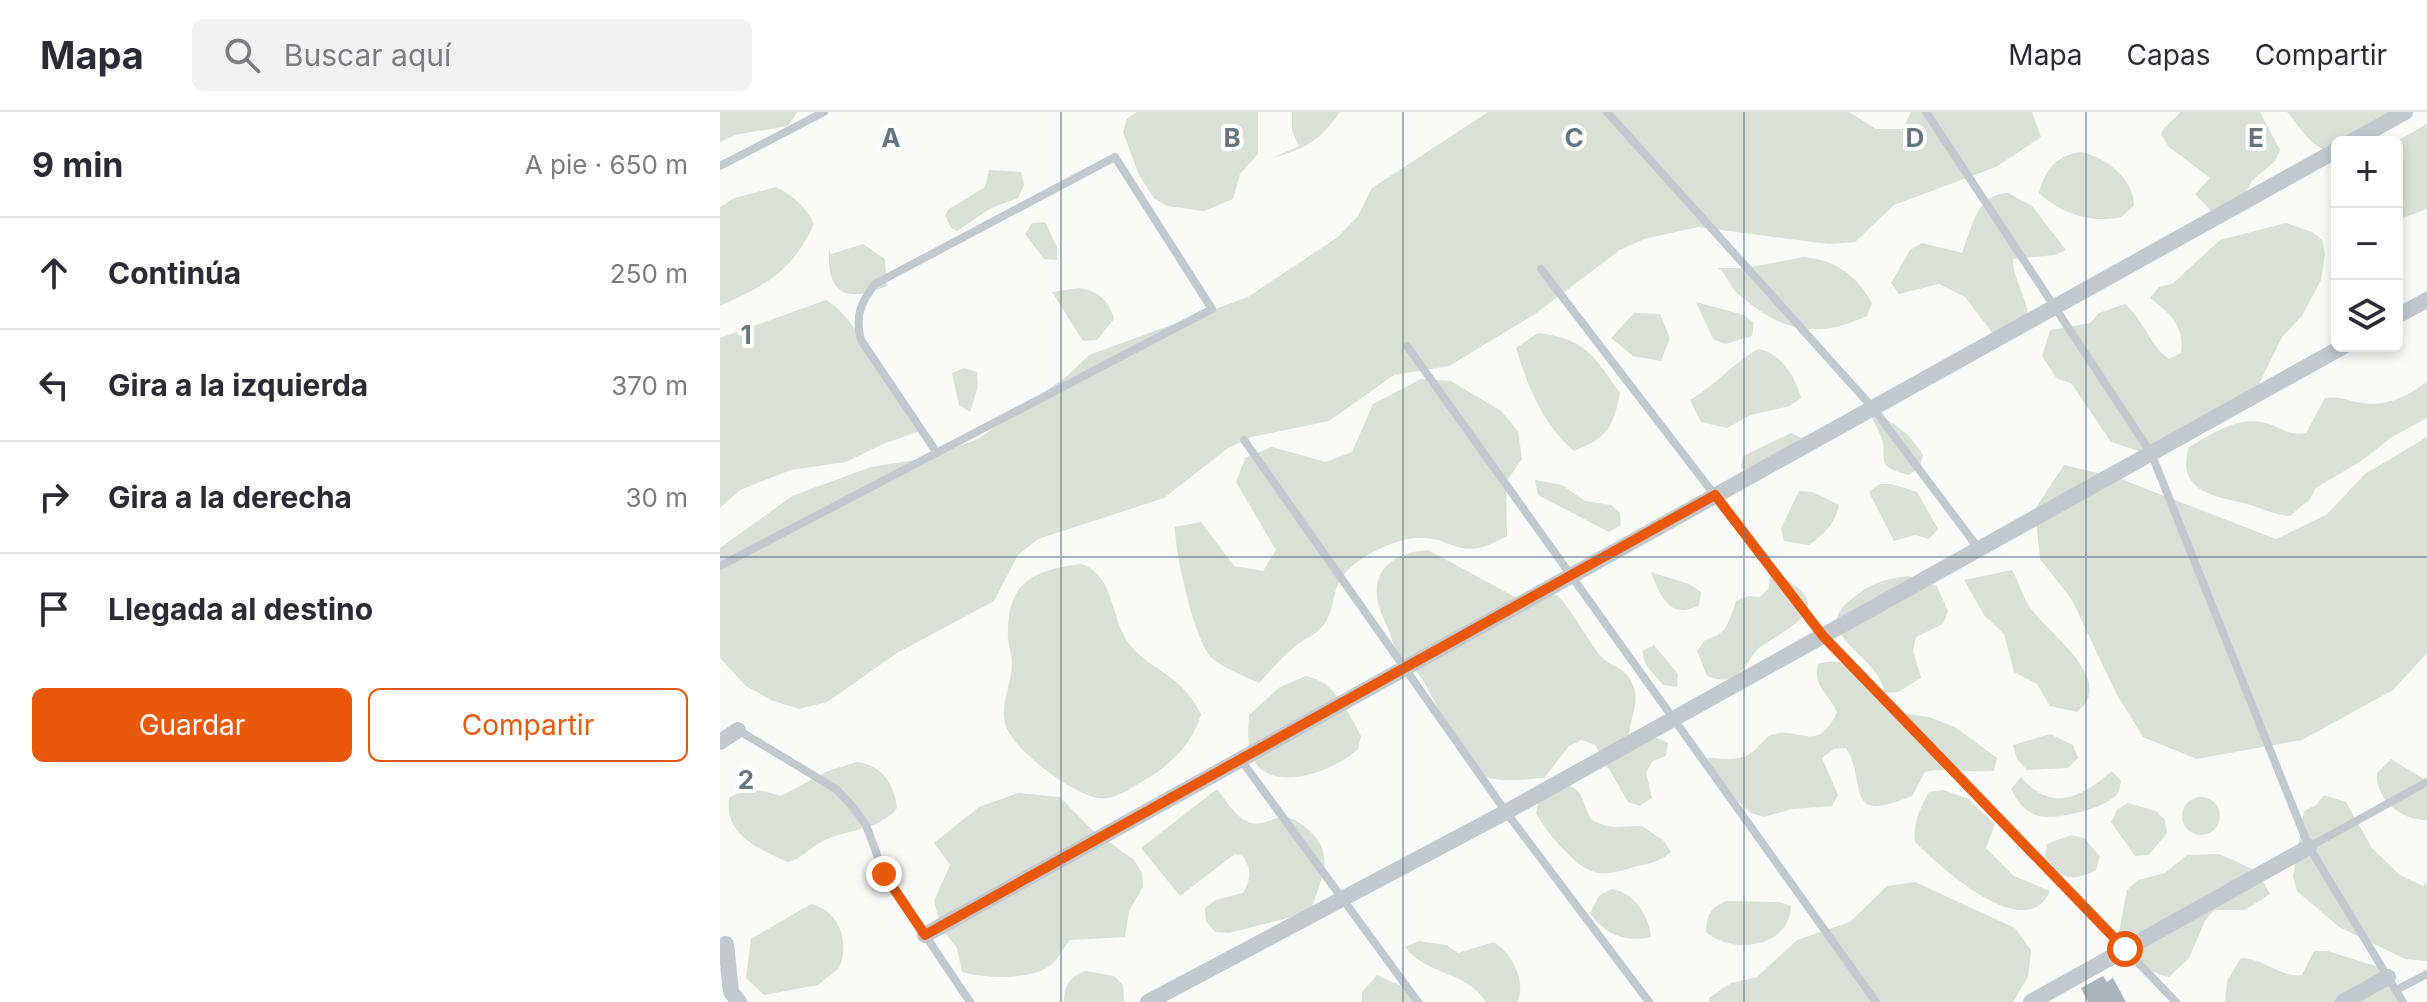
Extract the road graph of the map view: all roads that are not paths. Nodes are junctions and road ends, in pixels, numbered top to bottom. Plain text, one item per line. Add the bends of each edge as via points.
1 (824, 112) edge
2 (1607, 112) edge
3 (1926, 112) edge
4 (2405, 112) edge
5 (2362, 136) edge
6 (2331, 153) edge
7 (720, 166) edge
8 (1541, 269) dead end
9 (2427, 300) edge
10 (2054, 307) junction
11 (2403, 313) edge
12 (1407, 346) dead end
13 (2333, 352) edge
14 (1873, 408) junction
15 (1244, 440) dead end
16 (937, 453) junction
17 (2151, 453) junction
18 (1715, 495) junction
19 (1979, 549) junction
20 (720, 566) edge
21 (1572, 575) junction
22 (1823, 636) junction
23 (1403, 669) junction
24 (1676, 718) junction
25 (738, 730) joint
26 (720, 742) edge
27 (1240, 759) junction
28 (2427, 782) edge
29 (1506, 812) junction
30 (2309, 847) junction
31 (1342, 899) junction
32 (925, 935) junction
33 (726, 944) dead end
34 (2125, 949) junction
35 (2427, 974) edge
36 (2392, 984) junction
37 (739, 1002) edge
38 (970, 1002) edge
39 (1148, 1002) edge
40 (1418, 1002) edge
41 (1649, 1002) edge
42 (1876, 1002) edge
43 (2031, 1002) edge
44 (2176, 1002) edge
45 (2343, 1002) edge
46 (2403, 1002) edge

1 - 7 lane
2 - 14 lane
3 - 10 lane
4 - 5 street
6 - 10 street
8 - 18 lane
9 - 11 street
10 - 14 street
10 - 17 lane
12 - 21 lane
13 - 17 street
14 - 18 street
14 - 19 lane
15 - 23 lane
16 - 16 lane via 1212,309 1115,157 875,284 862,301 857,323 861,340
16 - 20 lane
17 - 19 street
17 - 30 lane
18 - 21 street
18 - 22 lane
19 - 22 street
21 - 23 street
21 - 24 lane
22 - 24 street
22 - 34 lane
23 - 27 street
23 - 29 lane
24 - 29 street
24 - 42 lane
25 - 26 street
25 - 32 lane via 836,789 853,807 866,825 884,874
27 - 31 lane
27 - 32 street
28 - 30 lane
29 - 31 street
29 - 41 lane
30 - 34 street
30 - 36 lane
31 - 39 street
31 - 40 lane
32 - 38 lane
33 - 37 street via 731,992
34 - 43 street
34 - 44 lane
35 - 36 lane
36 - 45 street
36 - 46 lane

